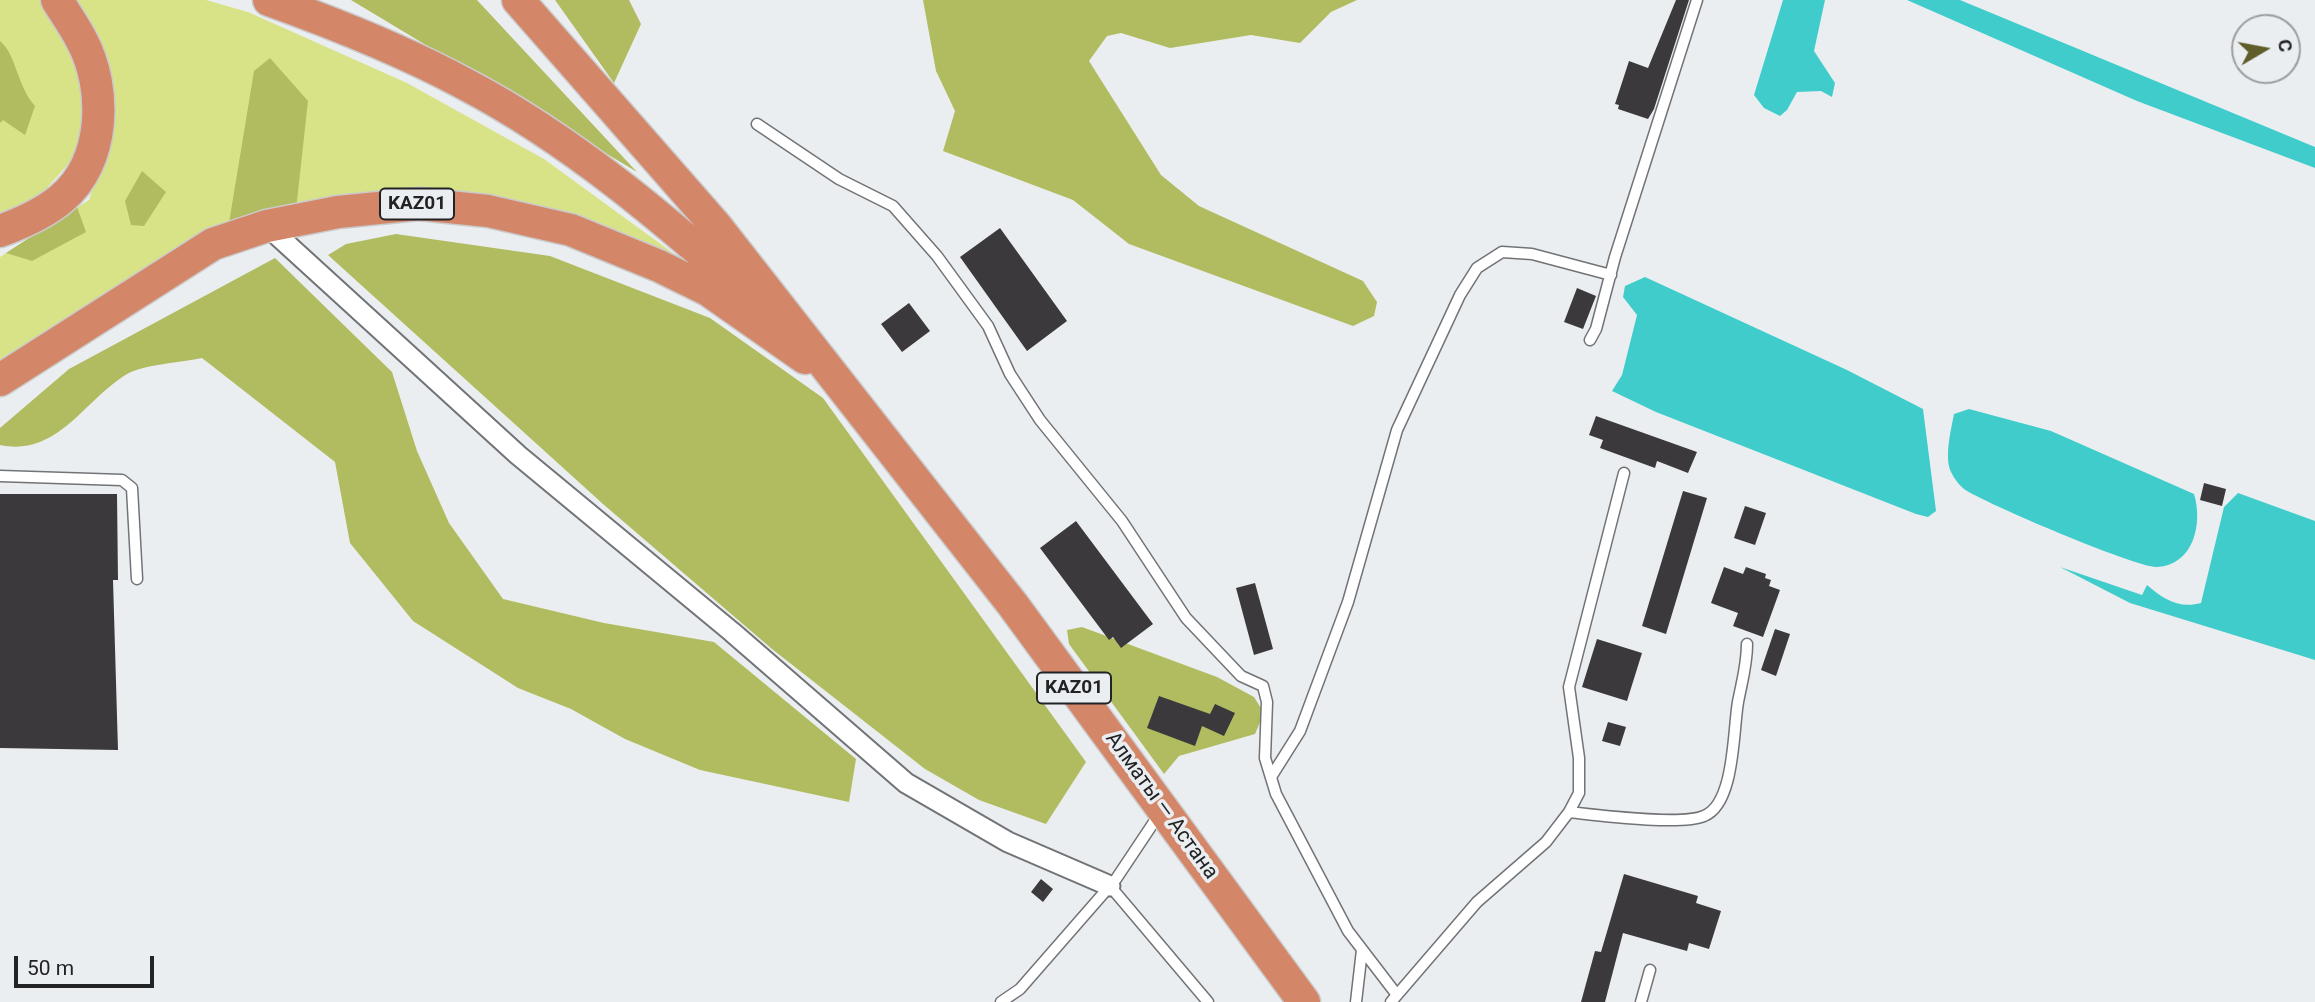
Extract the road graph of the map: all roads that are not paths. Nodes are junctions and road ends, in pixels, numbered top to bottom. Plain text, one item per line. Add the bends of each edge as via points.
1 (57, 0) edge
2 (270, 0) edge
3 (518, 0) edge
4 (1697, 0) edge
5 (757, 124) dead end
6 (267, 226) junction
7 (0, 232) edge
8 (1611, 275) junction
9 (1590, 340) dead end
10 (0, 380) edge
11 (835, 380) junction
12 (1624, 473) dead end
13 (0, 476) edge
14 (137, 579) dead end
15 (1747, 644) dead end
16 (1271, 777) junction
17 (1163, 808) junction
18 (1569, 812) junction
19 (1110, 886) junction
20 (1362, 950) junction
21 (1650, 970) dead end
22 (1394, 999) edge
23 (1001, 1002) edge
24 (1208, 1002) edge
25 (1304, 1002) edge
26 (1356, 1002) edge
27 (1641, 1002) edge

1 - 7 highway via 83,42 97,82 101,116 82,172 64,198 34,218
2 - 11 highway, KАZ01 via 358,32 466,84 558,141 636,197 705,255
3 - 11 highway, KАZ01 via 716,226
4 - 8 lane
5 - 16 lane via 838,179 893,206 937,257 988,326 1010,374 1040,420 1122,521 1186,618 1241,676 1262,687 1267,702 1265,758
6 - 10 highway, KАZ01 via 213,244
6 - 11 highway, KАZ01 via 338,212 419,204 488,211 571,230 708,290
6 - 19 street via 519,455 906,783 1008,842
8 - 9 lane
8 - 16 lane via 1532,254 1502,253 1477,268 1397,430 1348,602 1300,730
11 - 17 highway, Алматы — Астана / KАZ01 via 1013,605
12 - 18 lane via 1569,687 1579,781 1579,793
13 - 14 lane via 122,480 132,488
15 - 18 lane via 1730,769 1713,810 1703,817 1679,819
16 - 20 lane via 1348,931
17 - 19 lane
17 - 25 highway, Алматы — Астана / KАZ01
18 - 22 lane via 1546,842 1477,902
19 - 23 lane via 1020,989
19 - 24 lane
20 - 22 lane
20 - 26 lane
21 - 27 lane

